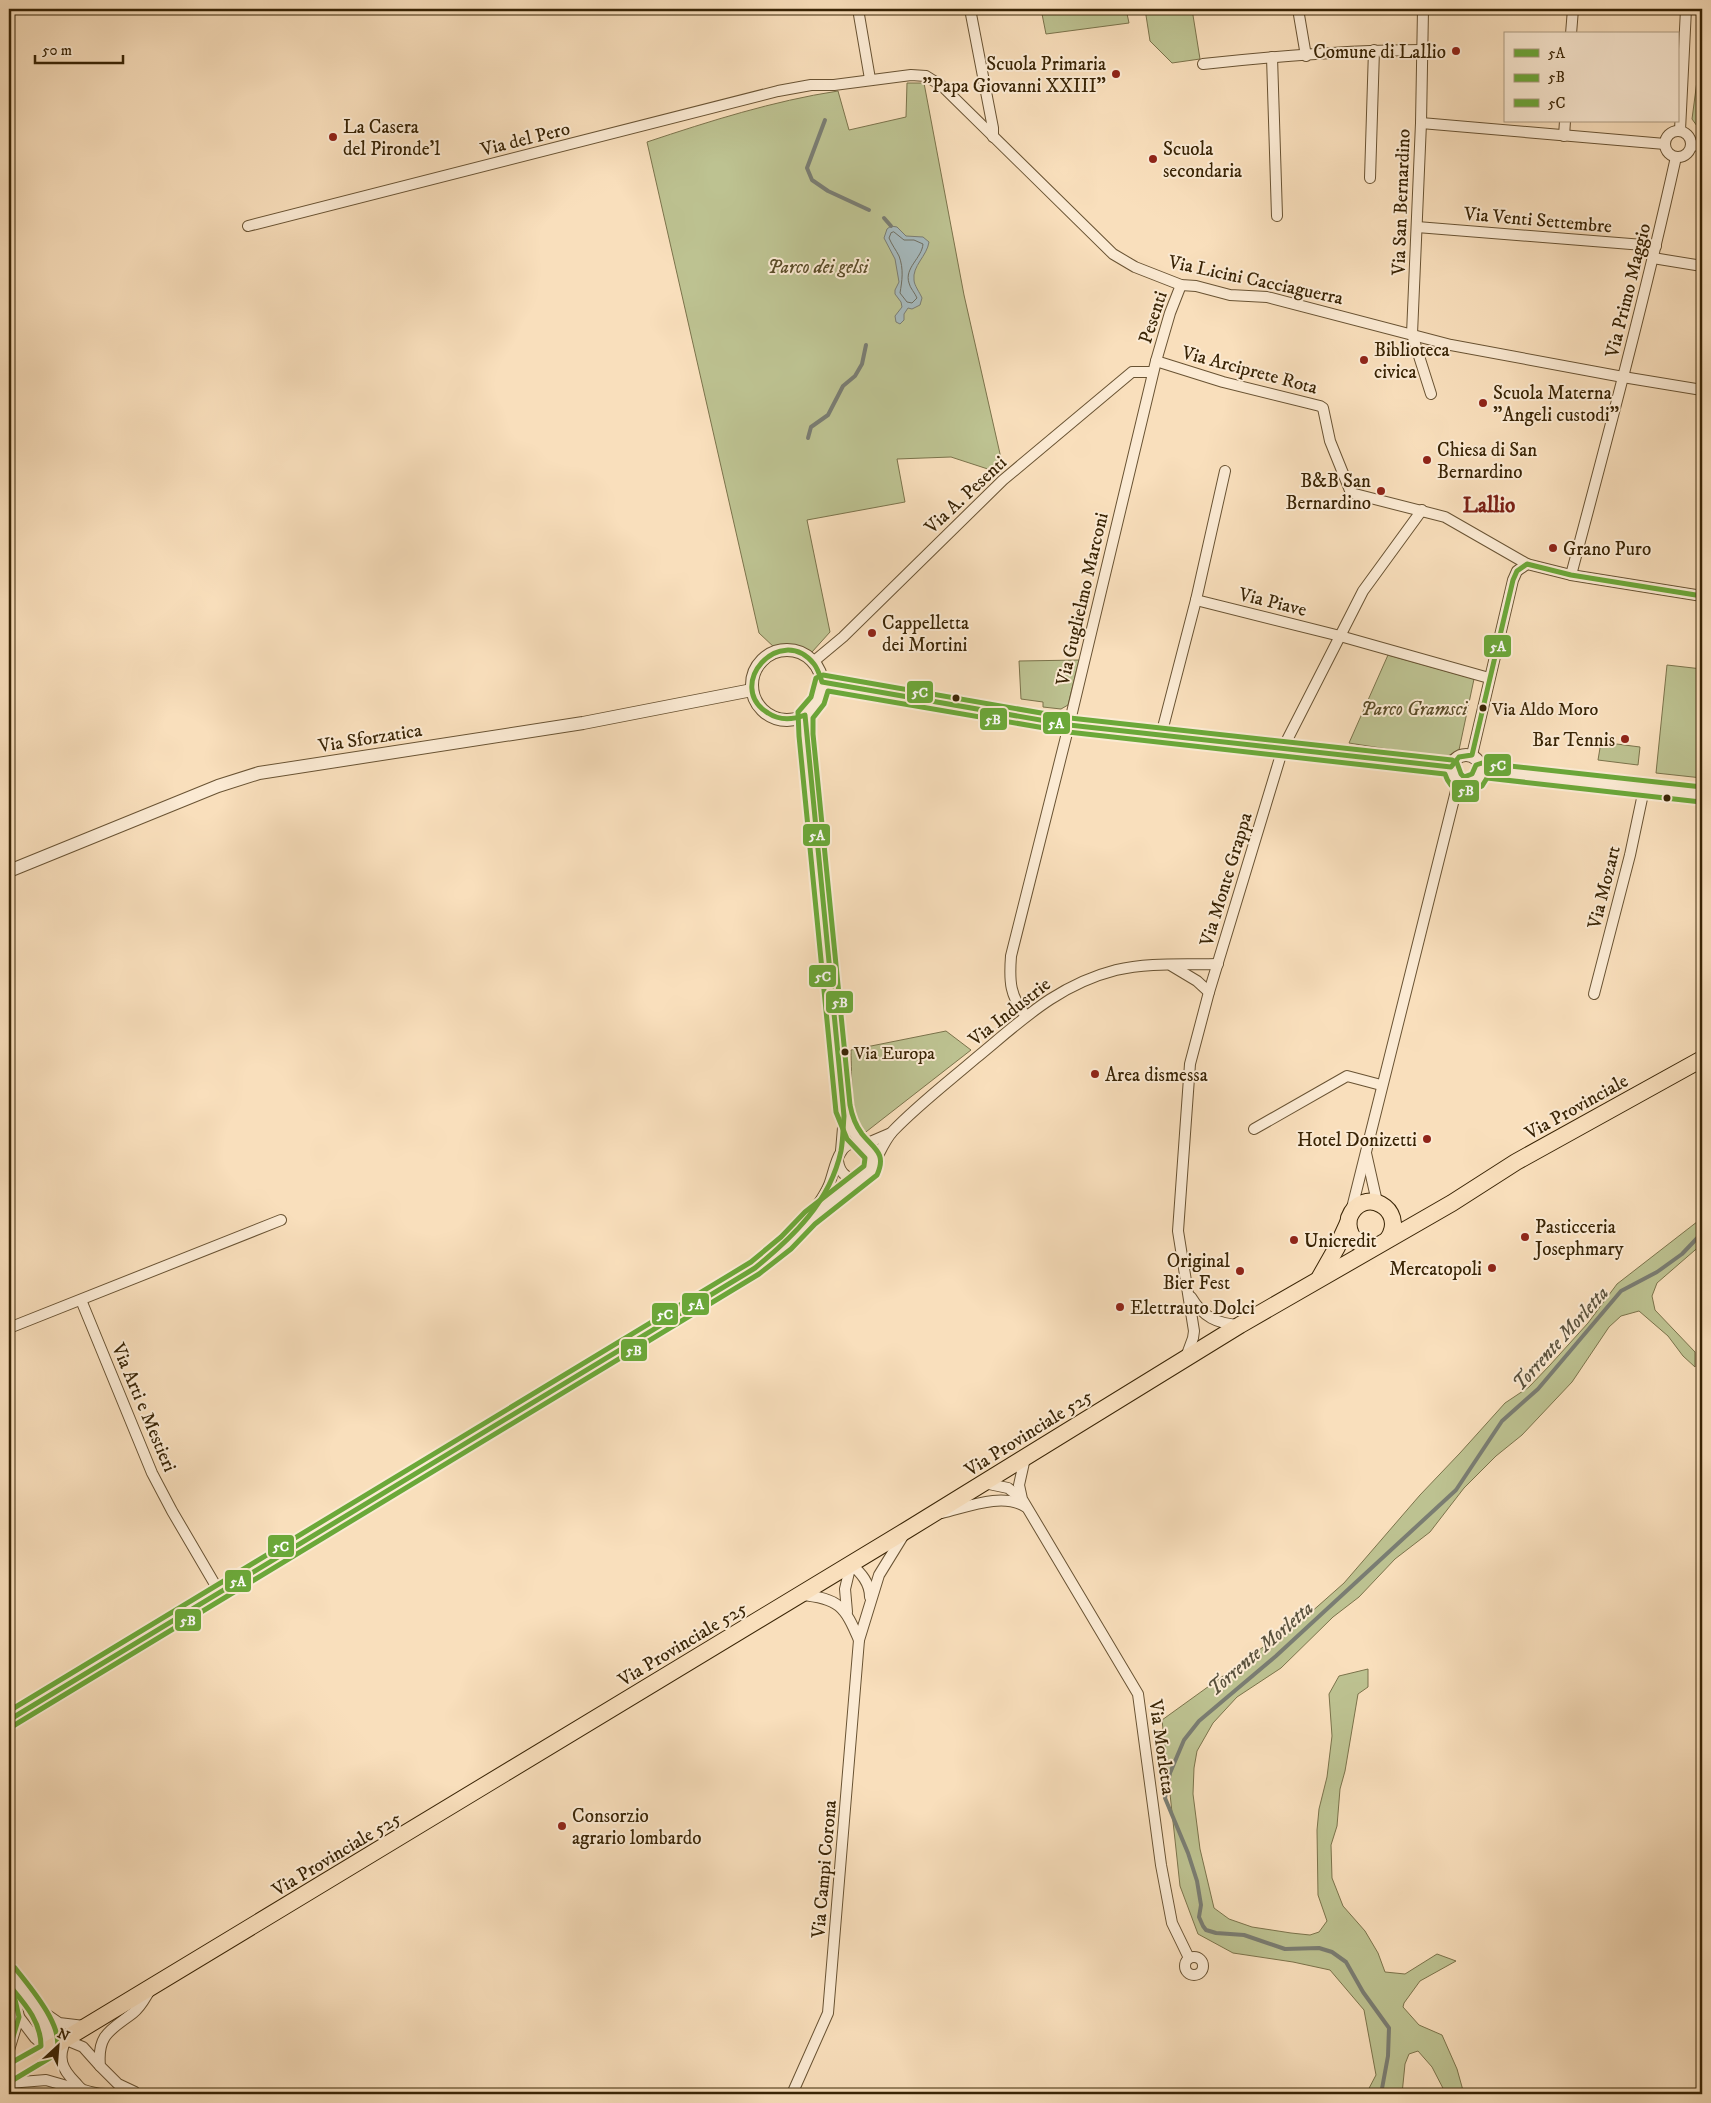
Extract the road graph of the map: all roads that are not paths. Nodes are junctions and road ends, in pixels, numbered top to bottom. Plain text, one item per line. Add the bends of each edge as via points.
1 (858, 9) edge
2 (970, 9) edge
3 (1298, 9) edge
4 (1423, 9) edge
5 (1573, 9) edge
6 (1686, 9) edge
7 (1571, 32) edge
8 (1374, 50) junction
9 (1423, 50) junction
10 (1306, 56) junction
11 (1272, 57) junction
12 (1203, 64) dead end
13 (870, 79) junction
14 (1565, 122) edge
15 (1421, 123) junction
16 (1680, 130) junction
17 (1564, 136) junction
18 (993, 138) junction
19 (1664, 144) junction
20 (1691, 145) junction
21 (1702, 146) edge
22 (1676, 156) junction
23 (1370, 178) dead end
24 (1277, 216) dead end
25 (248, 226) dead end
26 (1417, 227) junction
27 (1656, 246) junction
28 (1653, 258) junction
29 (1702, 266) edge
30 (1181, 284) junction
31 (1412, 334) junction
32 (1154, 367) junction
33 (1623, 378) junction
34 (1702, 390) edge
35 (1431, 394) dead end
36 (1225, 471) dead end
37 (1422, 510) junction
38 (1527, 564) junction
39 (1571, 575) junction
40 (1702, 596) edge
41 (1196, 600) junction
42 (1340, 636) junction
43 (813, 662) junction
44 (1489, 678) junction
45 (822, 682) junction
46 (752, 690) junction
47 (805, 715) junction
48 (1069, 725) junction
49 (1161, 735) junction
50 (1283, 748) junction
51 (1472, 755) junction
52 (1451, 767) junction
53 (1482, 770) junction
54 (1458, 783) junction
55 (1644, 789) junction
56 (1702, 795) edge
57 (9, 871) edge
58 (1218, 964) junction
59 (1172, 965) junction
60 (1209, 992) junction
61 (1594, 994) dead end
62 (1026, 1016) junction
63 (1702, 1059) edge
64 (1381, 1085) junction
65 (844, 1116) junction
66 (1254, 1129) dead end
67 (891, 1133) junction
68 (862, 1145) junction
69 (1366, 1150) junction
70 (839, 1156) junction
71 (868, 1173) junction
72 (1471, 1191) joint
73 (1383, 1206) junction
74 (1434, 1214) junction
75 (810, 1218) junction
76 (1349, 1219) junction
77 (281, 1220) dead end
78 (1382, 1242) junction
79 (1319, 1279) junction
80 (1189, 1294) junction
81 (81, 1300) junction
82 (1240, 1325) junction
83 (9, 1328) edge
84 (1185, 1359) junction
85 (1025, 1458) junction
86 (984, 1483) junction
87 (1024, 1503) junction
88 (931, 1515) junction
89 (907, 1530) junction
90 (851, 1564) junction
91 (220, 1592) junction
92 (800, 1595) junction
93 (871, 1601) junction
94 (846, 1612) junction
95 (859, 1640) junction
96 (9, 1720) edge
97 (1189, 1958) dead end
98 (9, 1974) edge
99 (152, 1988) junction
100 (38, 2008) junction
101 (20, 2017) junction
102 (89, 2026) junction
103 (66, 2040) junction
104 (9, 2050) edge
105 (49, 2050) junction
106 (100, 2066) junction
107 (9, 2073) edge
108 (9, 2083) edge
109 (82, 2090) junction
110 (140, 2094) edge
111 (792, 2094) edge

1 - 13 street
2 - 18 street
3 - 10 street
4 - 9 street, Via San Bernardino
5 - 7 street
6 - 16 street
8 - 9 street
8 - 10 street
8 - 23 street
9 - 15 street, Via San Bernardino
10 - 11 street
11 - 12 street
11 - 24 street
13 - 18 street, Via Licini Cacciaguerra via 926,76 942,86
13 - 25 street, Via del Pero via 778,91
14 - 17 street
15 - 17 street
15 - 26 street, Via San Bernardino
16 - 19 street via 1671,132
16 - 20 street via 1687,134
17 - 19 street
18 - 30 street, Via Licini Cacciaguerra via 1113,254 1135,267
19 - 22 street via 1668,153
20 - 21 street
20 - 22 street via 1685,155
22 - 27 street, Via Primo Maggio
26 - 27 street, Via Venti Settembre
26 - 31 street, Via San Bernardino
27 - 28 street, Via Primo Maggio
28 - 29 street
28 - 33 street, Via Primo Maggio
30 - 31 street, Via Licini Cacciaguerra via 1230,295 1267,297
30 - 32 street, Pesenti
31 - 33 street, Via Licini Cacciaguerra via 1450,345
31 - 35 street, Via San Bernardino
32 - 37 street, Via Arciprete Rota via 1320,406 1351,493
32 - 43 street, Via A. Pesenti via 1132,372 1003,480
32 - 48 street, Via Guglielmo Marconi
33 - 34 street, Via Licini Cacciaguerra
33 - 39 street, Via Primo Maggio
36 - 41 street
37 - 38 street, Via Arciprete Rota via 1445,517
37 - 42 street, Via Monte Grappa via 1363,591
38 - 39 street, Via Arciprete Rota
38 - 44 street via 1513,580
39 - 40 street, Via Arciprete Rota
41 - 42 street, Via Piave
41 - 49 street
42 - 44 street, Via Piave
42 - 50 street, Via Monte Grappa
43 - 45 street
43 - 46 street via 791,650 767,656 755,671
44 - 51 street
45 - 47 street via 820,696
45 - 48 street
46 - 47 street via 756,702 774,717 786,720
46 - 57 street, Via Sforzatica via 583,723 259,773 218,786
47 - 65 street
48 - 49 street
48 - 62 street, Via Guglielmo Marconi via 1011,956 1009,979 1016,1003
49 - 50 street
50 - 52 street
50 - 58 street, Via Monte Grappa
51 - 52 street via 1455,759
51 - 53 street
52 - 54 street via 1452,776
53 - 54 street via 1478,780 1468,785
53 - 55 street
54 - 64 street
55 - 56 street
55 - 61 street, Via Mozart
58 - 59 street, Via Industrie
58 - 60 street, Via Monte Grappa
59 - 60 street
59 - 62 street, Via Industrie via 1142,965 1080,981
60 - 80 street, Via Monte Grappa via 1190,1064 1178,1231
62 - 67 street, Via Industrie
63 - 72 main road, Via Provinciale via 1516,1162
64 - 66 street via 1347,1076
64 - 69 street
65 - 68 street
65 - 70 street
67 - 68 street, Via Industrie
67 - 71 street, Via Industrie
68 - 70 street, Via Industrie via 851,1144
68 - 71 street via 874,1160
69 - 73 street
69 - 76 street
70 - 71 street via 839,1168 846,1176 852,1179
70 - 75 street, Via Industrie via 828,1187
71 - 75 street, Via Industrie
72 - 74 main road, Via Provinciale 525
73 - 74 main road, Via Provinciale 525 via 1407,1215
73 - 76 main road, Via Provinciale 525 via 1364,1202 1354,1208
73 - 78 main road via 1393,1223
74 - 78 main road, Via Provinciale 525
75 - 91 street, Via Industrie via 755,1268
76 - 78 main road via 1350,1234 1355,1241 1365,1246
76 - 79 main road, Via Provinciale 525
77 - 81 street
78 - 79 main road, Via Provinciale 525
79 - 82 main road, Via Provinciale 525
80 - 82 street via 1196,1306 1212,1319
80 - 84 street via 1194,1331
81 - 83 street
81 - 91 street, Via Arti e Mestieri via 152,1473
82 - 84 main road, Via Provinciale 525
84 - 85 main road, Via Provinciale 525
85 - 86 main road, Via Provinciale 525
85 - 87 street, Via Morletta via 1019,1485
86 - 87 street via 1008,1488
86 - 88 main road, Via Provinciale 525
87 - 88 street via 991,1502
87 - 97 street, Via Morletta via 1138,1694 1172,1923
88 - 89 main road, Via Provinciale 525
89 - 90 main road, Via Provinciale 525
89 - 93 street, Via Campi Corona via 882,1570
90 - 92 main road, Via Provinciale 525
90 - 93 street via 868,1586
90 - 94 street, Via Campi Corona
91 - 96 street, Via Industrie
92 - 94 street via 828,1599
92 - 99 main road, Via Provinciale 525
93 - 95 street, Via Campi Corona
94 - 95 street, Via Campi Corona
95 - 111 street, Via Campi Corona via 828,2013
98 - 100 street
98 - 101 street
99 - 102 main road, Via Provinciale 525
99 - 106 street via 136,2011 104,2036 99,2049
100 - 102 street via 59,2023
100 - 105 street via 48,2028
101 - 104 street
101 - 105 street via 35,2038
102 - 103 main road, Via Provinciale 525
103 - 105 main road, Via Provinciale 525
103 - 106 street via 83,2047
103 - 109 street via 61,2062
105 - 107 main road, Via Provinciale 525
106 - 110 street via 118,2084
108 - 109 street via 46,2080
109 - 110 street

